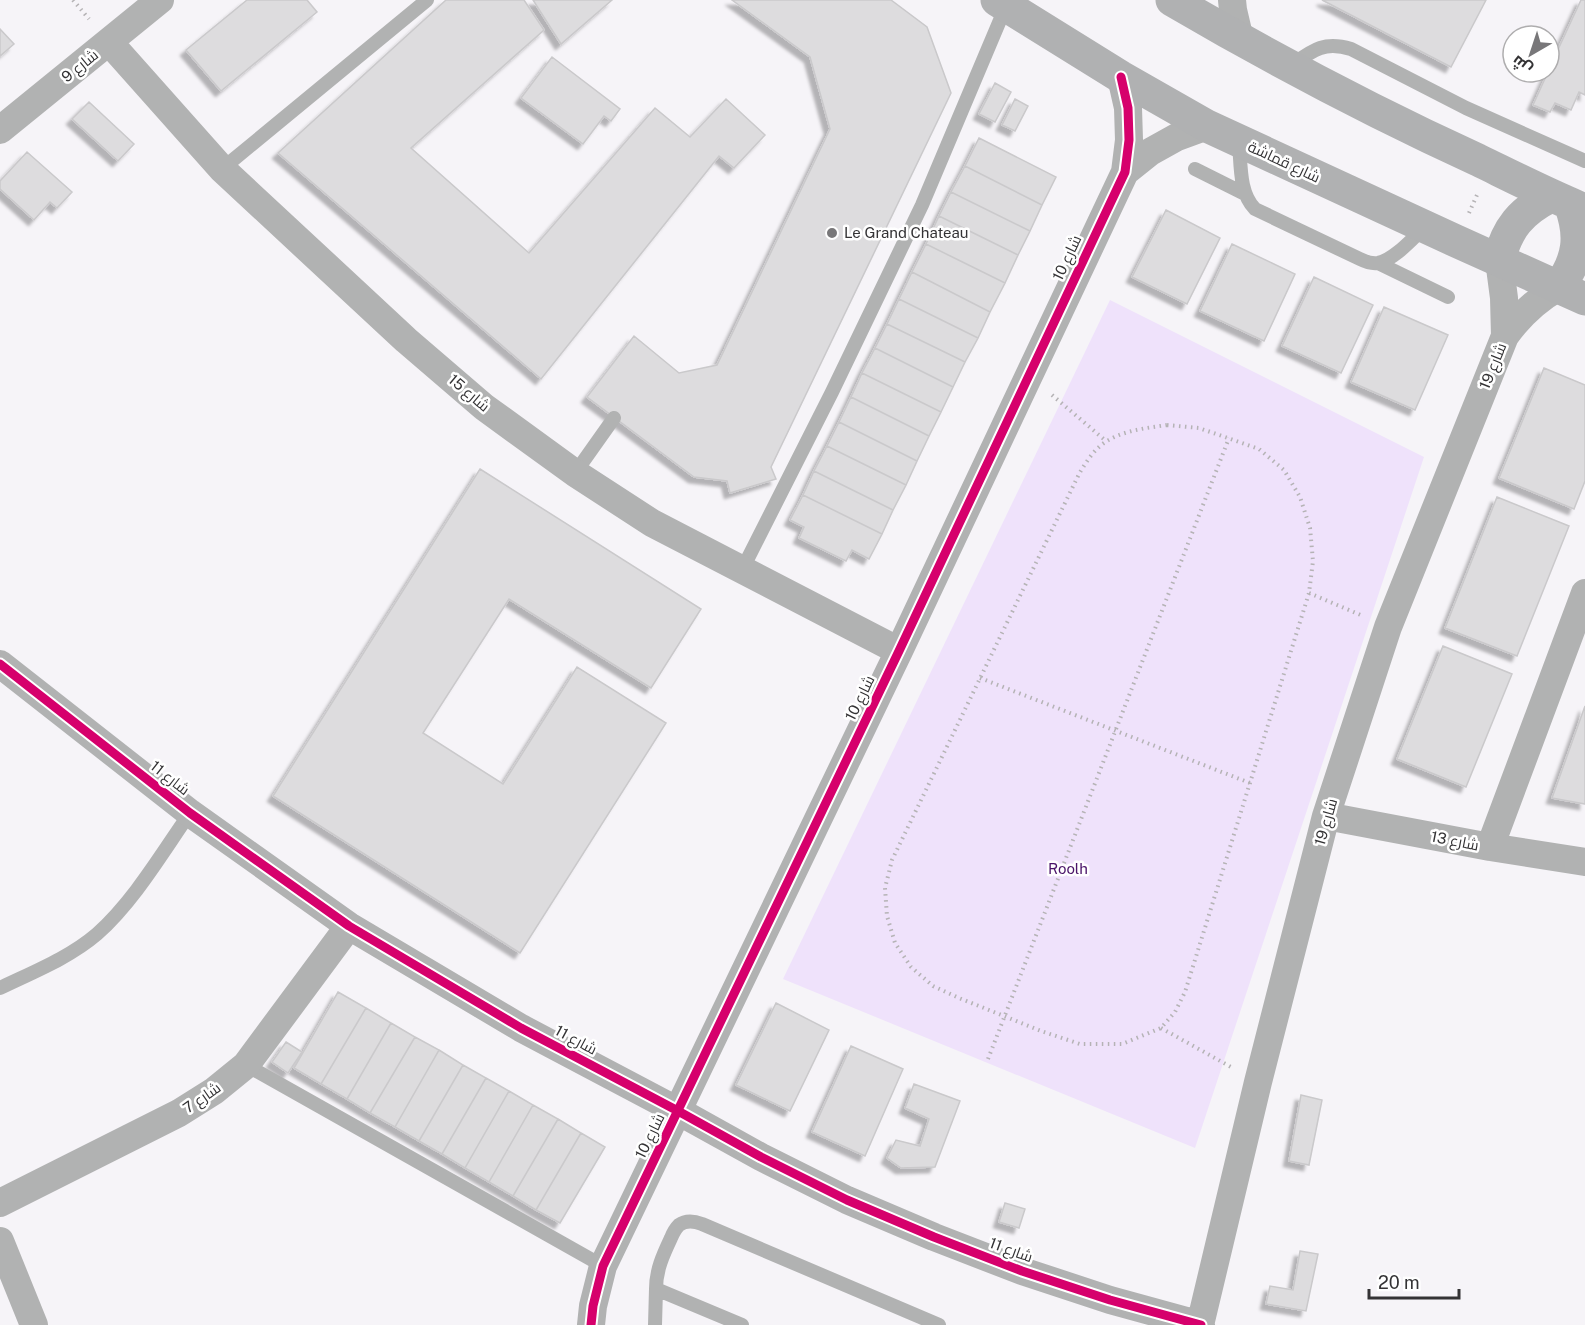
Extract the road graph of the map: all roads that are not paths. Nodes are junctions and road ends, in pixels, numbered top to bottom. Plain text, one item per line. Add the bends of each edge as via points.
1 (160, 0) edge
2 (427, 0) edge
3 (1172, 0) edge
4 (1232, 0) edge
5 (1002, 3) edge
6 (1240, 39) junction
7 (109, 42) junction
8 (1290, 66) junction
9 (1121, 77) junction
10 (1207, 126) junction
11 (0, 130) edge
12 (1239, 141) junction
13 (1585, 161) edge
14 (222, 169) junction
15 (1195, 169) dead end
16 (1125, 172) junction
17 (1245, 194) junction
18 (1569, 203) edge
19 (1426, 227) junction
20 (1499, 260) junction
21 (1378, 263) junction
22 (1572, 293) edge
23 (1448, 297) dead end
24 (1505, 336) junction
25 (614, 418) dead end
26 (575, 473) junction
27 (742, 570) junction
28 (1585, 593) edge
29 (899, 651) junction
30 (0, 664) edge
31 (190, 813) junction
32 (1326, 816) junction
33 (1490, 847) junction
34 (1585, 862) edge
35 (350, 926) junction
36 (0, 988) edge
37 (246, 1065) junction
38 (678, 1111) junction
39 (0, 1203) edge
40 (0, 1240) edge
41 (603, 1266) junction
42 (656, 1289) junction
43 (909, 1319) edge
44 (34, 1325) edge
45 (591, 1325) edge
46 (655, 1325) edge
47 (742, 1325) edge
48 (939, 1325) edge
49 (1200, 1325) edge

1 - 7 street, شارع 9
2 - 14 lane
3 - 6 street
4 - 6 street
5 - 9 street, شارع قماشة
5 - 27 lane via 922,205
6 - 8 street
7 - 11 street, شارع 9
7 - 14 street, شارع 15
8 - 13 lane via 1317,48 1339,45
8 - 18 street via 1413,130
9 - 10 street, شارع قماشة
9 - 16 street, شارع 10 via 1128,108
10 - 12 street, شارع قماشة
10 - 16 street, شارع 10 via 1150,152
12 - 17 lane
12 - 19 street, شارع قماشة
14 - 26 street, شارع 15 via 440,370
15 - 17 lane
16 - 29 street, شارع 10
17 - 21 lane via 1255,209 1360,259
18 - 20 street via 1536,203 1522,214 1503,243
18 - 22 street via 1577,232 1567,275
19 - 20 street, شارع قماشة
19 - 21 lane via 1394,255
20 - 22 street, شارع قماشة
20 - 24 street, شارع 19
21 - 23 lane
22 - 24 street, شارع 19 via 1543,297 1515,321
24 - 32 street, شارع 19 via 1388,627
25 - 26 lane
26 - 27 street, شارع 15 via 652,523
27 - 29 street, شارع 15
28 - 33 street
29 - 38 street, شارع 10
30 - 31 street, شارع 11
31 - 35 street, شارع 11
31 - 36 lane via 124,907 96,934 64,957
32 - 33 street, شارع 13
32 - 49 street, شارع 19
33 - 34 street, شارع 13
35 - 37 street, شارع 7
35 - 38 street, شارع 11 via 521,1028
37 - 39 street, شارع 7 via 179,1113
37 - 41 lane
38 - 41 street, شارع 10
38 - 49 street, شارع 11 via 847,1200 934,1237 1110,1300
40 - 44 street
41 - 45 street, شارع 10
42 - 43 lane via 658,1266 675,1230 680,1224 695,1221
42 - 46 lane
42 - 47 lane
43 - 48 lane

